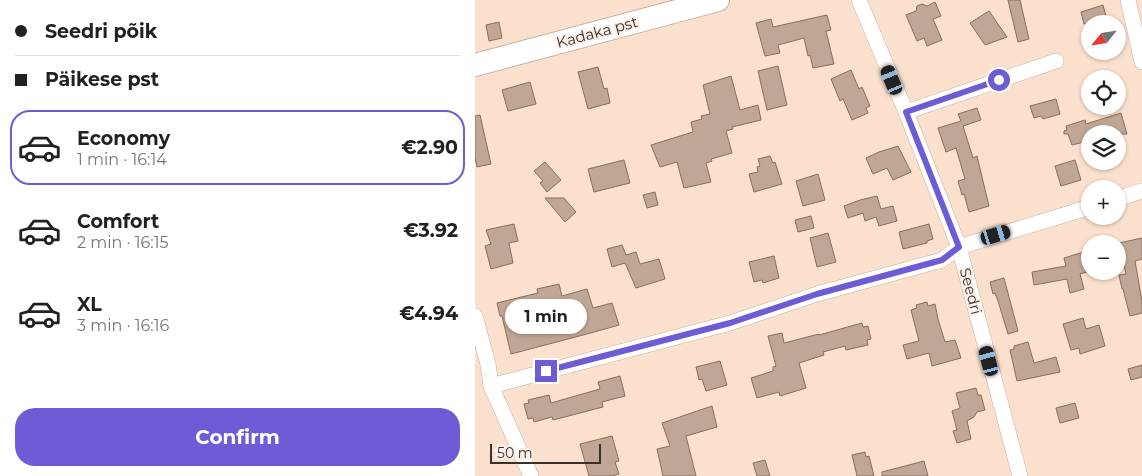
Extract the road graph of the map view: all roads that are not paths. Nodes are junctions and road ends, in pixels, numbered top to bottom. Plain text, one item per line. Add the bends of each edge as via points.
1 (718, 0) edge
2 (859, 0) edge
3 (1128, 0) edge
4 (1056, 61) dead end
5 (1142, 62) edge
6 (475, 65) edge
7 (906, 112) junction
8 (1142, 191) edge
9 (1126, 196) edge
10 (1081, 210) edge
11 (959, 247) junction
12 (475, 316) edge
13 (481, 366) edge
14 (491, 386) junction
15 (531, 476) edge
16 (1020, 476) edge

1 - 6 main road, Kadaka pst
2 - 7 street, Seedri
3 - 5 street
4 - 7 street
7 - 11 street, Seedri
8 - 9 street
10 - 11 street
11 - 14 street via 942,260 817,294 730,323
11 - 16 street, Seedri
12 - 13 street
13 - 14 street
14 - 15 street

